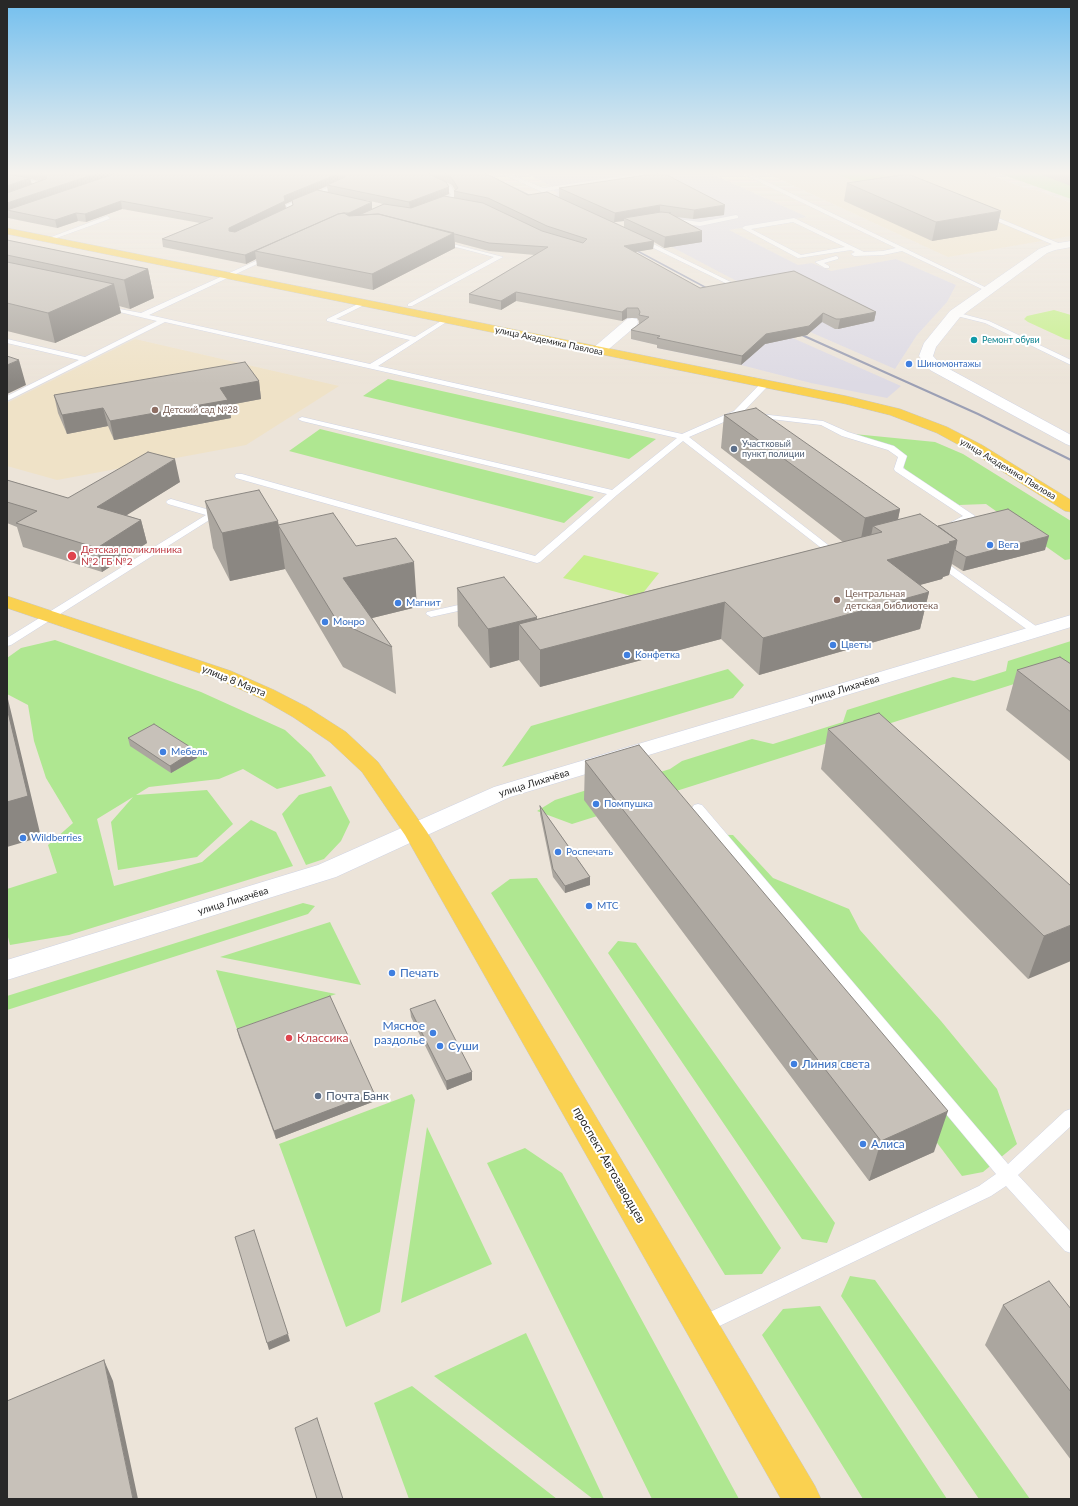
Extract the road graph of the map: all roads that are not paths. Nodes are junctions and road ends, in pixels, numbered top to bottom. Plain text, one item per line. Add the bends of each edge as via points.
1 (70, 243) edge
2 (448, 243) edge
3 (649, 243) edge
4 (774, 243) edge
5 (841, 243) edge
6 (891, 243) edge
7 (1066, 245) edge
8 (851, 248) junction
9 (903, 249) junction
10 (278, 253) edge
11 (862, 253) junction
12 (847, 256) dead end
13 (840, 258) dead end
14 (828, 267) dead end
15 (229, 276) junction
16 (740, 288) edge
17 (988, 290) junction
18 (364, 303) junction
19 (98, 305) edge
20 (410, 305) dead end
21 (955, 314) junction
22 (143, 315) junction
23 (164, 320) junction
24 (446, 320) junction
25 (632, 322) dead end
26 (416, 339) junction
27 (7, 341) edge
28 (598, 351) junction
29 (85, 359) junction
30 (1071, 363) edge
31 (374, 366) junction
32 (764, 385) junction
33 (7, 399) edge
34 (737, 413) junction
35 (302, 419) dead end
36 (683, 437) junction
37 (1070, 440) edge
38 (239, 476) dead end
39 (614, 493) junction
40 (171, 502) dead end
41 (1071, 507) edge
42 (214, 514) junction
43 (228, 519) edge
44 (939, 532) edge
45 (827, 548) edge
46 (927, 552) edge
47 (7, 602) edge
48 (484, 602) edge
49 (431, 614) dead end
50 (50, 616) junction
51 (1071, 621) edge
52 (1036, 631) junction
53 (7, 643) edge
54 (698, 808) dead end
55 (415, 832) junction
56 (7, 970) edge
57 (1071, 1116) edge
58 (1007, 1175) junction
59 (1071, 1245) edge
60 (702, 1325) junction
61 (802, 1499) edge

1 - 15 main road, улица Академика Павлова
2 - 20 lane via 500,257
3 - 16 lane
4 - 8 lane via 800,257
5 - 8 lane
6 - 9 lane
7 - 17 main road via 1052,247 1043,252
8 - 11 lane
9 - 11 lane via 883,253
9 - 17 lane
10 - 15 lane
11 - 12 lane
13 - 14 lane via 818,262
15 - 18 main road, улица Академика Павлова
15 - 22 lane
17 - 21 main road
18 - 24 main road, улица Академика Павлова
18 - 26 lane via 329,320
19 - 22 lane
21 - 30 lane via 986,322
21 - 37 main road via 929,346 926,356 935,367
22 - 23 lane
23 - 29 lane
23 - 31 lane
24 - 26 lane
24 - 28 main road, улица Академика Павлова
25 - 28 main road
26 - 31 lane
27 - 29 lane
28 - 32 main road, улица Академика Павлова
29 - 33 lane
31 - 36 lane
32 - 34 lane
32 - 41 main road, улица Академика Павлова via 895,412 942,430
34 - 36 lane
34 - 44 lane via 823,423 845,434 891,448 903,456 898,469 970,516
35 - 39 lane
36 - 39 lane
36 - 45 lane
38 - 39 lane via 537,560
40 - 42 lane
42 - 43 lane
42 - 50 lane
46 - 52 lane
47 - 50 main road, улица 8 Марта
48 - 49 lane
50 - 53 lane
50 - 55 main road, улица 8 Марта via 224,675 268,694 300,712 338,737 370,767
51 - 52 main road, улица Лихачёва
52 - 55 main road, улица Лихачёва via 502,792
54 - 58 lane
55 - 56 main road, улица Лихачёва via 307,878
55 - 60 main road, проспект Автозаводцев
57 - 58 lane
58 - 59 lane
58 - 60 lane via 985,1190
60 - 61 main road, проспект Автозаводцев

